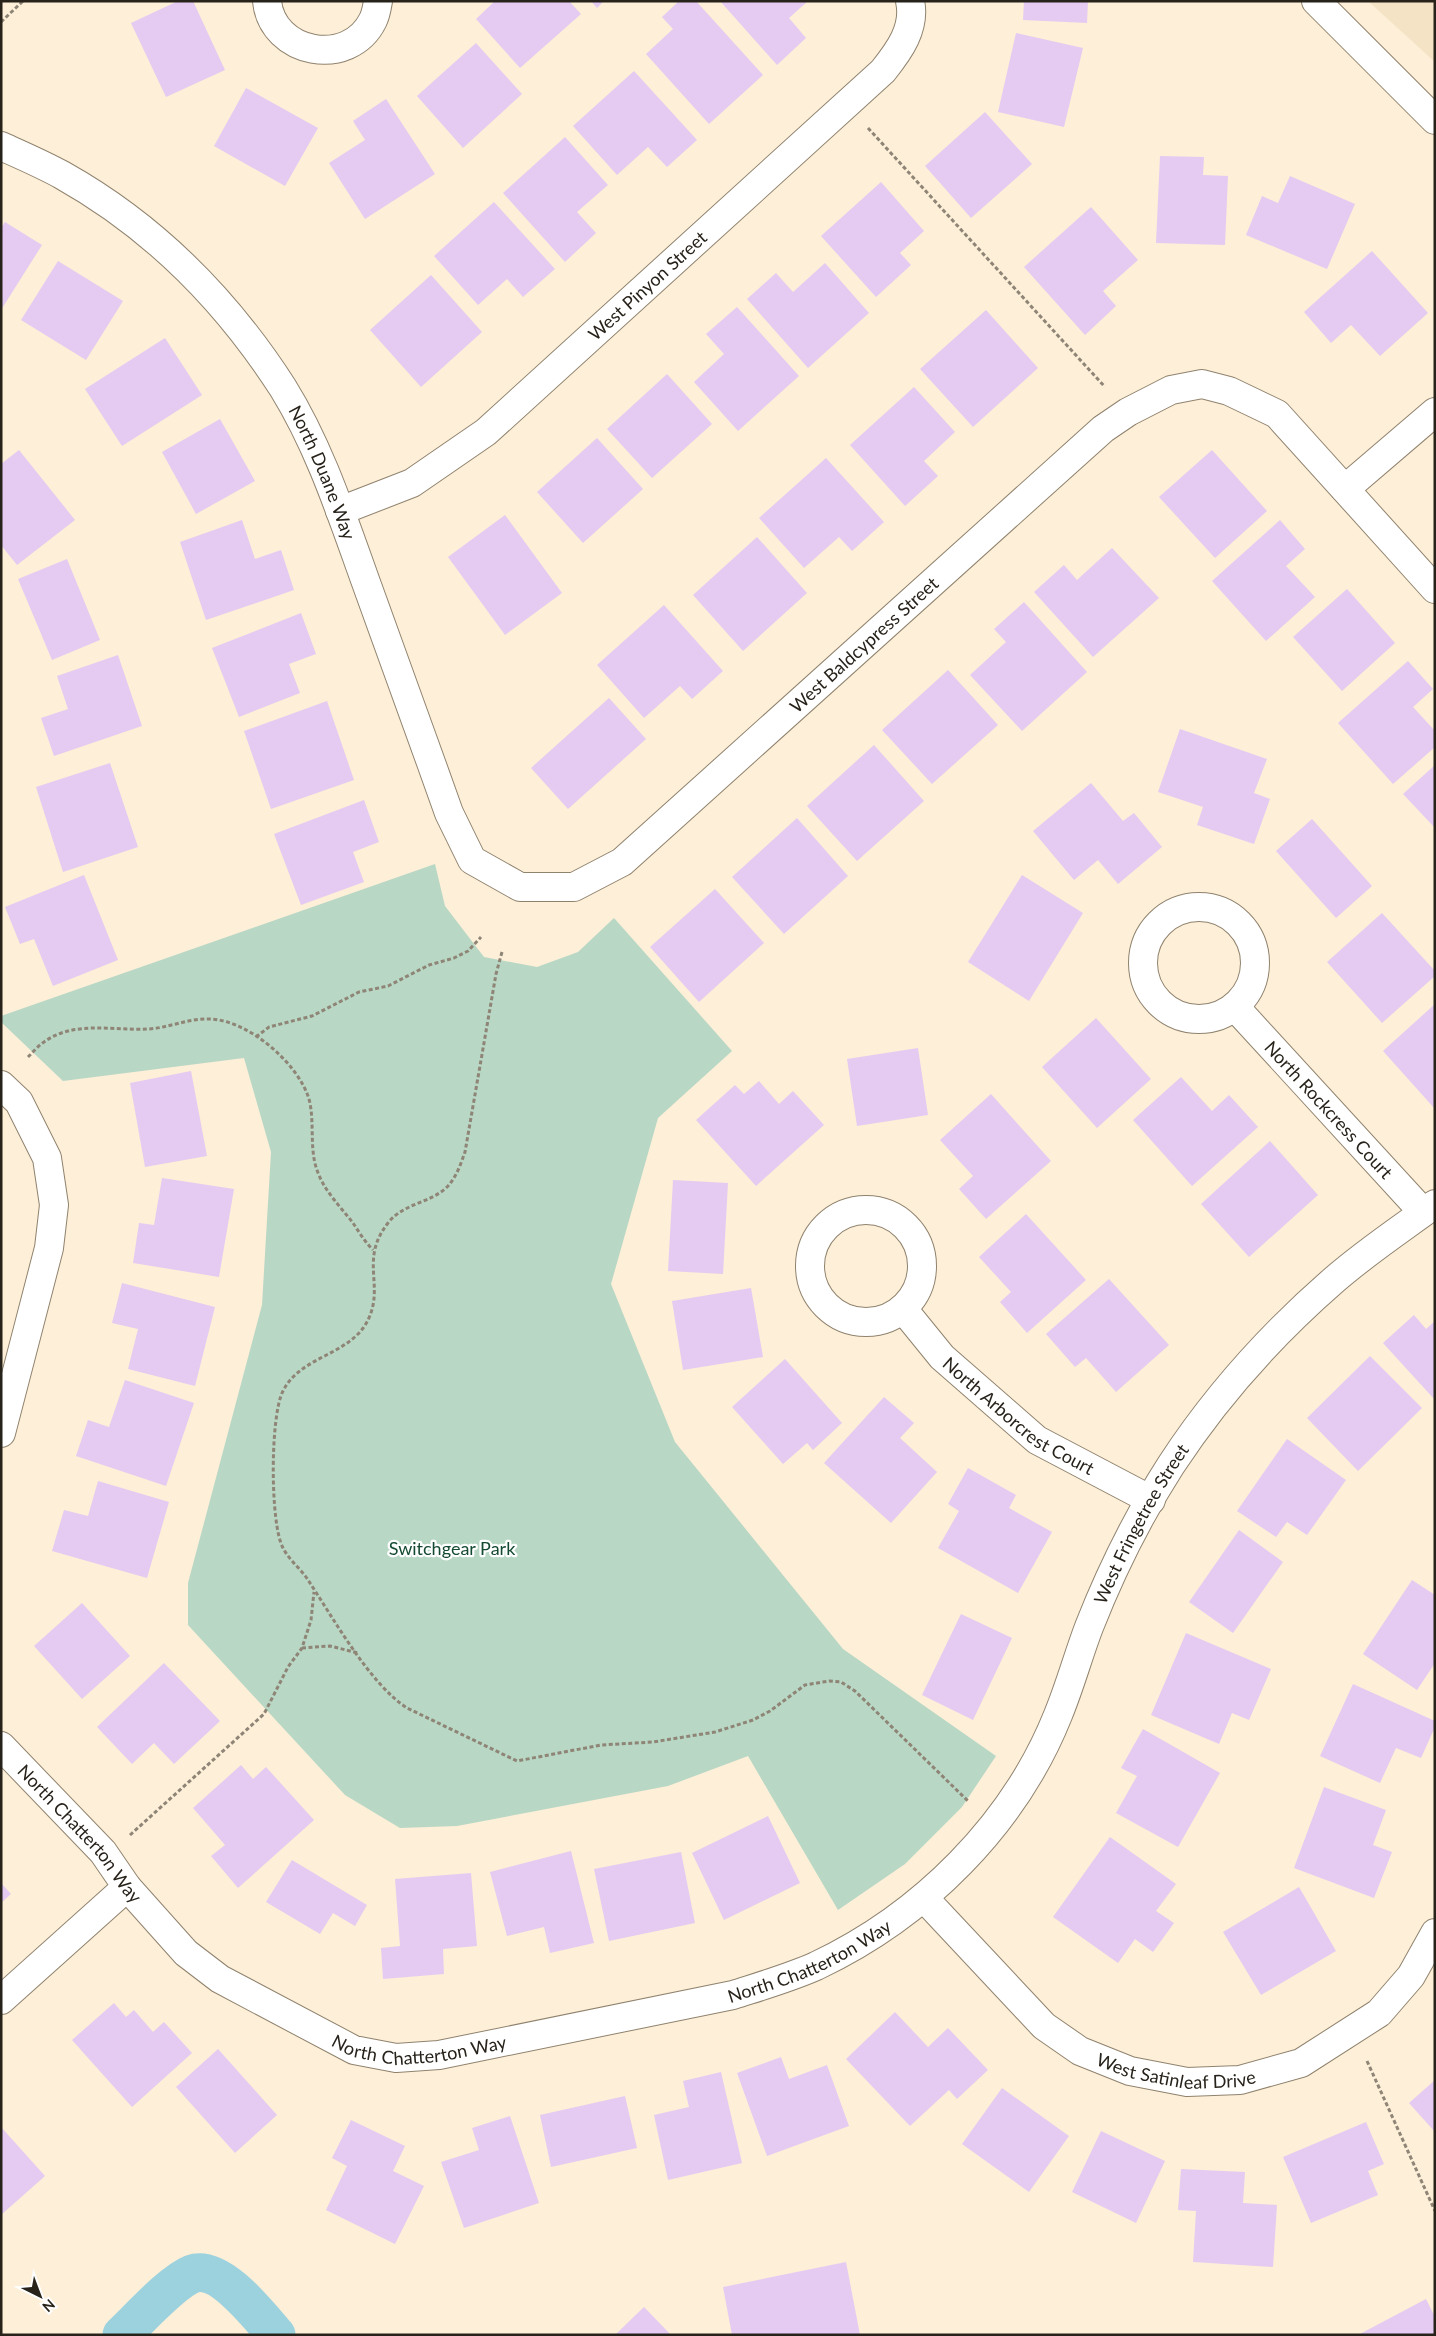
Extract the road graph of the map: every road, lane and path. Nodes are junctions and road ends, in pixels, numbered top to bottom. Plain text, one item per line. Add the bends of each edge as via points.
1 (23, 1) edge
2 (267, 1) edge
3 (378, 1) edge
4 (1316, 1) edge
5 (912, 8) edge
6 (1, 22) edge
7 (846, 105) junction
8 (1435, 120) edge
9 (1, 146) edge
10 (1128, 412) junction
11 (1435, 412) edge
12 (1345, 489) junction
13 (340, 512) junction
14 (1435, 589) edge
15 (520, 887) joint
16 (481, 936) dead end
17 (502, 952) dead end
18 (1235, 1007) junction
19 (256, 1037) junction
20 (28, 1057) dead end
21 (1, 1085) edge
22 (1429, 1208) edge
23 (373, 1250) junction
24 (903, 1309) junction
25 (1, 1433) edge
26 (1151, 1500) junction
27 (314, 1590) junction
28 (302, 1648) junction
29 (358, 1653) junction
30 (1, 1746) edge
31 (971, 1804) dead end
32 (130, 1835) dead end
33 (127, 1887) junction
34 (924, 1898) junction
35 (1435, 1933) edge
36 (1, 2000) edge
37 (1367, 2061) dead end
38 (1435, 2211) edge

1 - 6 path
2 - 3 street via 268,12 278,31 296,44 318,51 339,48 359,37 373,20
4 - 8 street
5 - 7 street, West Pinyon Street via 902,48 883,71
7 - 10 path
7 - 13 street, West Pinyon Street via 486,432 412,482
9 - 13 street, North Duane Way via 61,174 114,208 164,246 208,290 248,338 284,390 312,445
10 - 12 street, West Baldcypress Street via 1171,390 1202,384 1229,391 1277,414
10 - 15 street, West Baldcypress Street via 1102,429 622,862 574,887
11 - 12 street
12 - 14 street
13 - 15 street, North Duane Way via 453,821 472,860
16 - 19 path via 468,951 454,958 429,965 388,986 359,992 312,1016 269,1027
17 - 23 path via 465,1152 458,1170 449,1185 437,1195 389,1221
18 - 18 street via 1249,990 1256,968 1253,946 1242,927 1225,913 1204,907 1182,909 1162,920 1148,938 1142,959 1145,981 1155,1000 1172,1014 1194,1020 1216,1018
18 - 22 street, North Rockcress Court
19 - 20 path via 228,1022 212,1019 191,1019 155,1028 84,1028 56,1035
19 - 23 path via 295,1071 309,1099 317,1170 332,1199
21 - 25 street via 19,1102 47,1158 54,1205 49,1248
22 - 26 street, West Fringetree Street via 1334,1280 1266,1345 1200,1423
23 - 27 path via 373,1305 368,1320 344,1346 316,1359 290,1380 283,1390 275,1420 273,1445 278,1532 282,1547
24 - 24 street via 917,1292 923,1270 921,1249 910,1229 893,1216 871,1209 849,1212 830,1223 816,1240 810,1262 812,1283 823,1303 840,1316 862,1323 884,1320
24 - 26 street, North Arborcrest Court via 942,1357 1037,1440
26 - 34 street, West Fringetree Street via 1107,1584 1057,1717 1025,1780 982,1839
27 - 28 path via 312,1614
27 - 29 path
28 - 29 path via 330,1646
28 - 32 path via 288,1667 264,1714
29 - 31 path via 395,1700 517,1761 601,1745 653,1742 715,1732 754,1720 804,1685 841,1682 862,1696
30 - 33 street, North Chatterton Way via 103,1852
33 - 34 street, North Chatterton Way via 186,1953 220,1978 354,2050 396,2058 439,2055 733,1995 814,1967 853,1947
33 - 36 street
34 - 35 street, West Satinleaf Drive via 1044,2026 1080,2051 1130,2071 1187,2082 1240,2080 1301,2063 1379,2012 1411,1976
37 - 38 path

